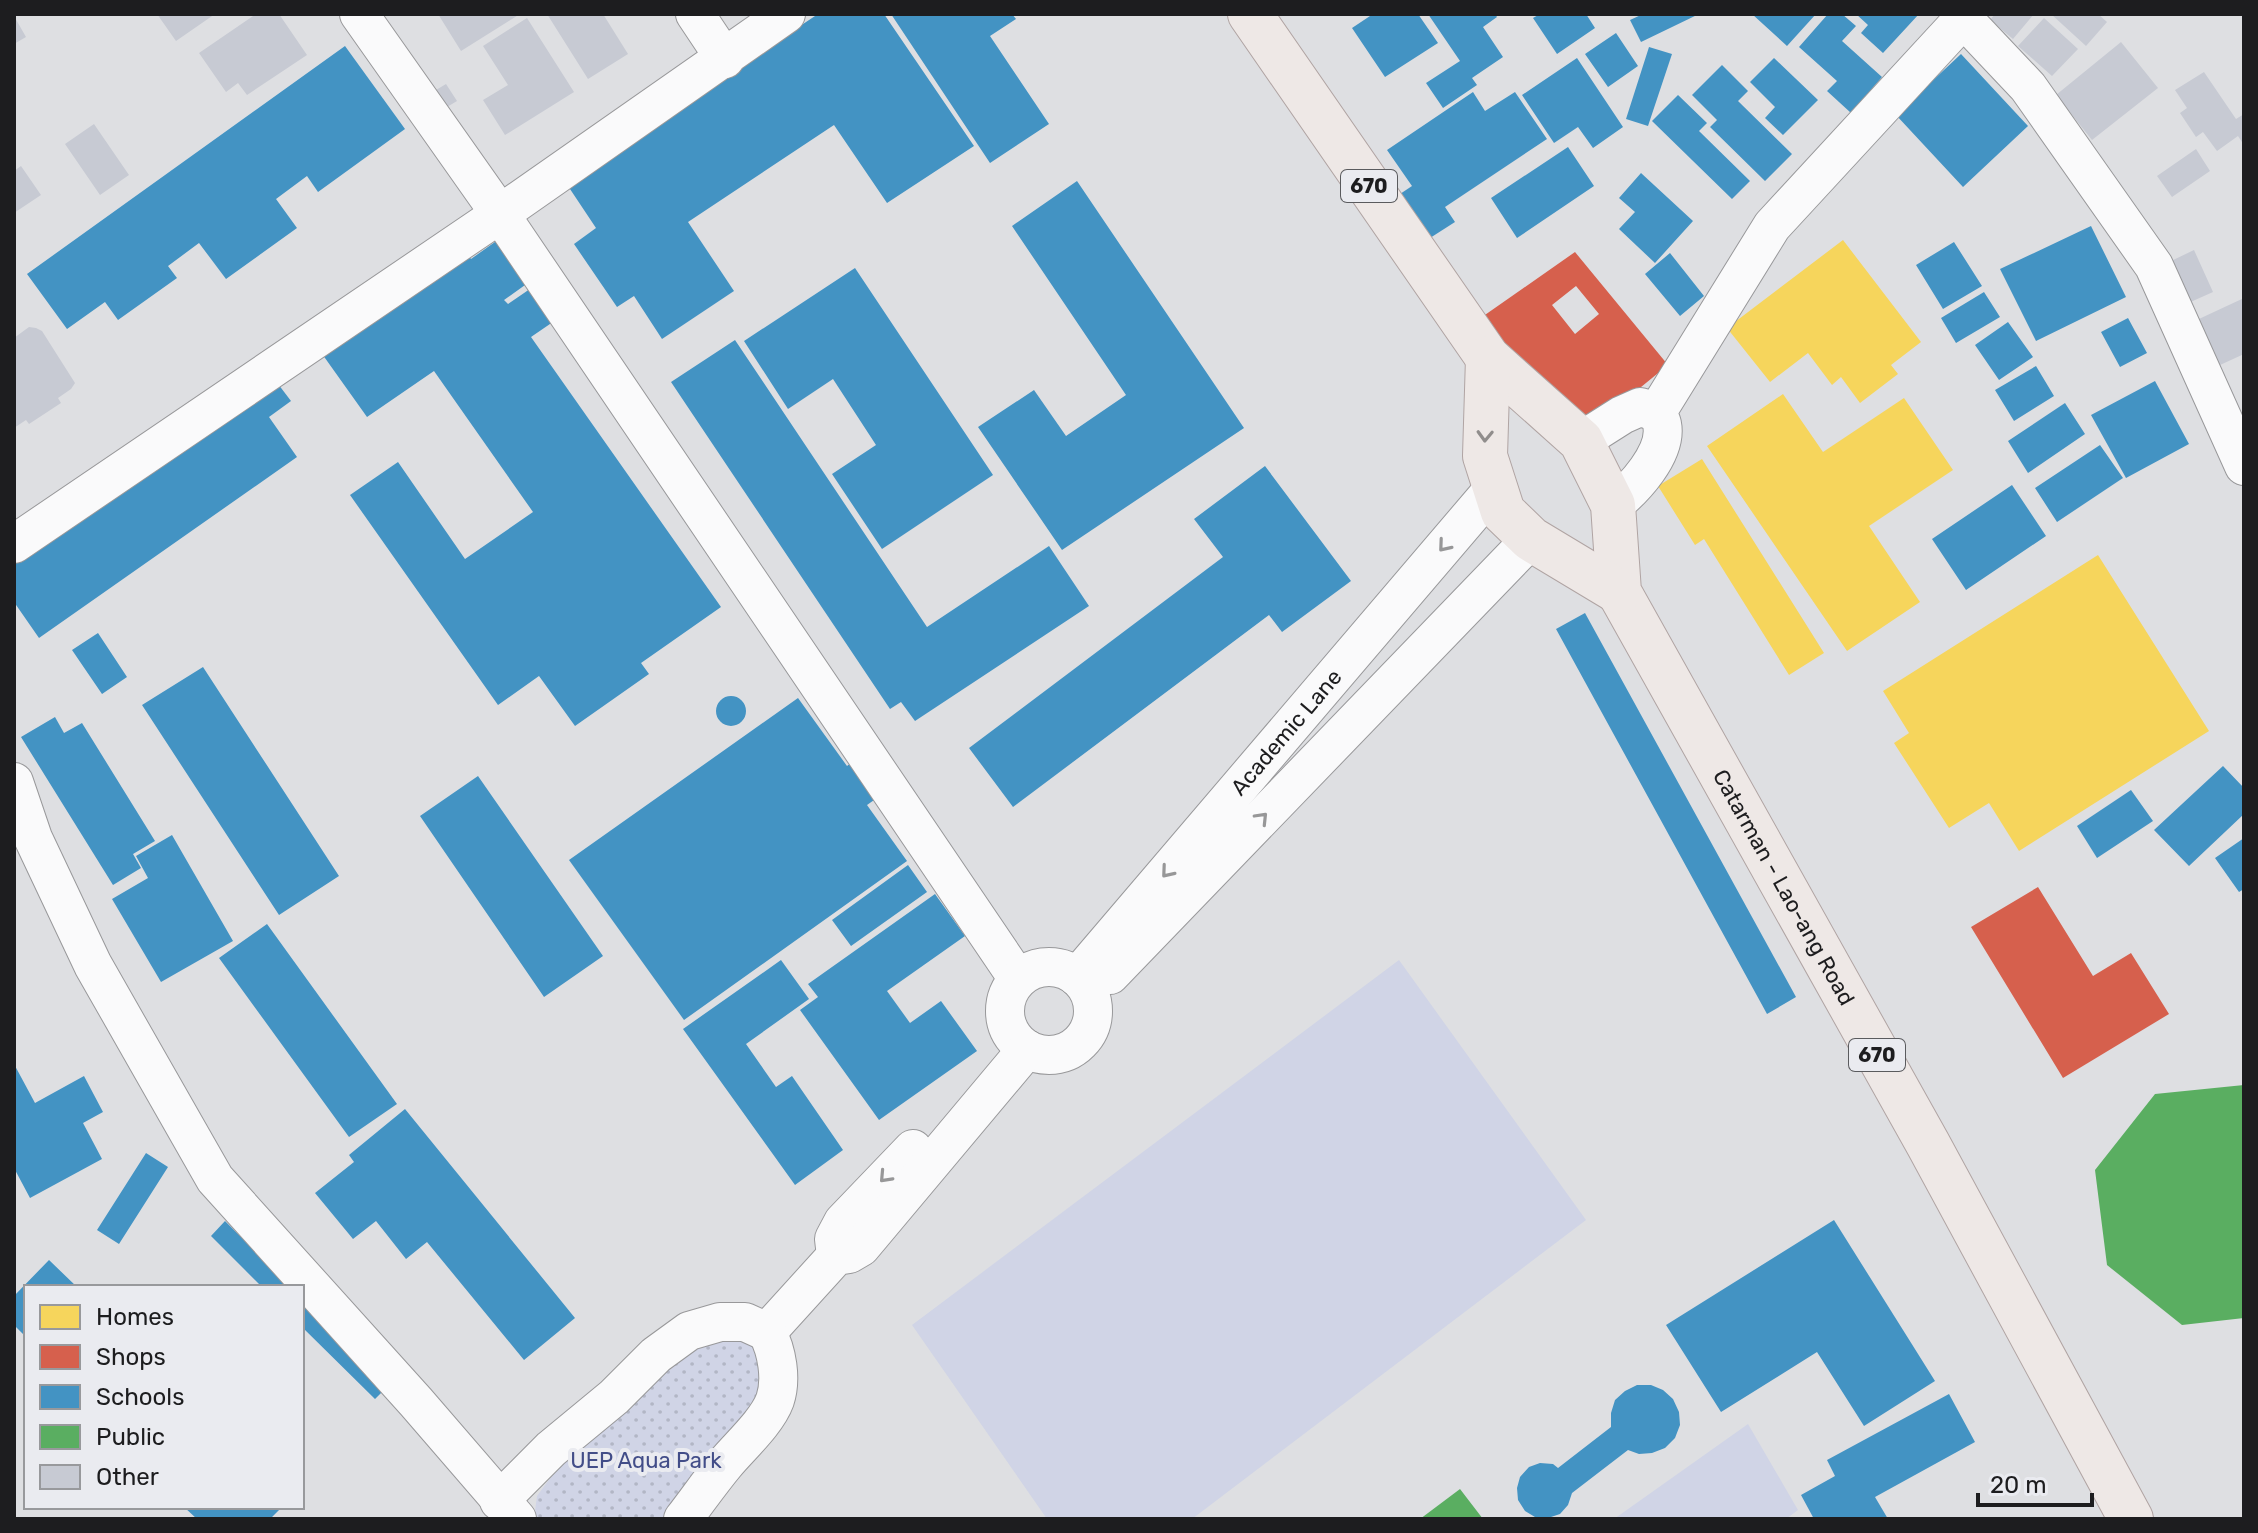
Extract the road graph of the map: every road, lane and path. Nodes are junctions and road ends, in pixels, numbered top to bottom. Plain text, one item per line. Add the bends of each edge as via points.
1 (359, 14) edge
2 (695, 14) edge
3 (786, 14) edge
4 (1250, 14) edge
5 (1961, 16) edge
6 (725, 59) junction
7 (500, 214) junction
8 (1488, 358) junction
9 (1657, 412) junction
10 (1581, 441) junction
11 (2244, 466) edge
12 (1495, 487) junction
13 (1613, 505) junction
14 (1531, 539) junction
15 (14, 544) edge
16 (1619, 592) junction
17 (14, 782) edge
18 (1216, 841) junction
19 (1018, 979) junction
20 (1084, 986) junction
21 (1022, 1044) junction
22 (767, 1332) junction
23 (508, 1510) edge
24 (683, 1519) edge
25 (2131, 1519) edge

1 - 7 street
2 - 6 street
3 - 6 street
4 - 8 main road, Catarman - Lao-ang Road / 670
5 - 9 street via 1772,226
5 - 11 street via 2028,87 2154,266
6 - 7 street
7 - 15 street
7 - 19 street
8 - 10 main road, Catarman - Lao-ang Road / 670
8 -> 12 main road, Catarman - Lao-ang Road / 670 via 1485,456
9 - 10 street via 1640,407
9 - 13 street via 1663,426 1658,450 1645,475
10 - 13 main road, Catarman - Lao-ang Road / 670
12 - 14 main road, Catarman - Lao-ang Road / 670 via 1503,512
12 -> 18 street, Academic Lane
13 - 16 main road, Catarman - Lao-ang Road / 670
14 - 16 main road, Catarman - Lao-ang Road / 670
18 -> 14 street, Academic Lane
16 - 25 main road, Catarman - Lao-ang Road / 670
17 - 23 street via 33,838 93,965 215,1179
18 - 20 street, Academic Lane
19 - 20 street via 1030,970 1059,967
19 - 21 street via 1005,1003 1005,1018
20 - 21 street via 1094,1010 1092,1024 1074,1048 1046,1055
21 - 22 street via 843,1222 834,1239 836,1256
22 - 23 street via 745,1322 689,1331 551,1449
22 - 24 street via 778,1371 775,1400

